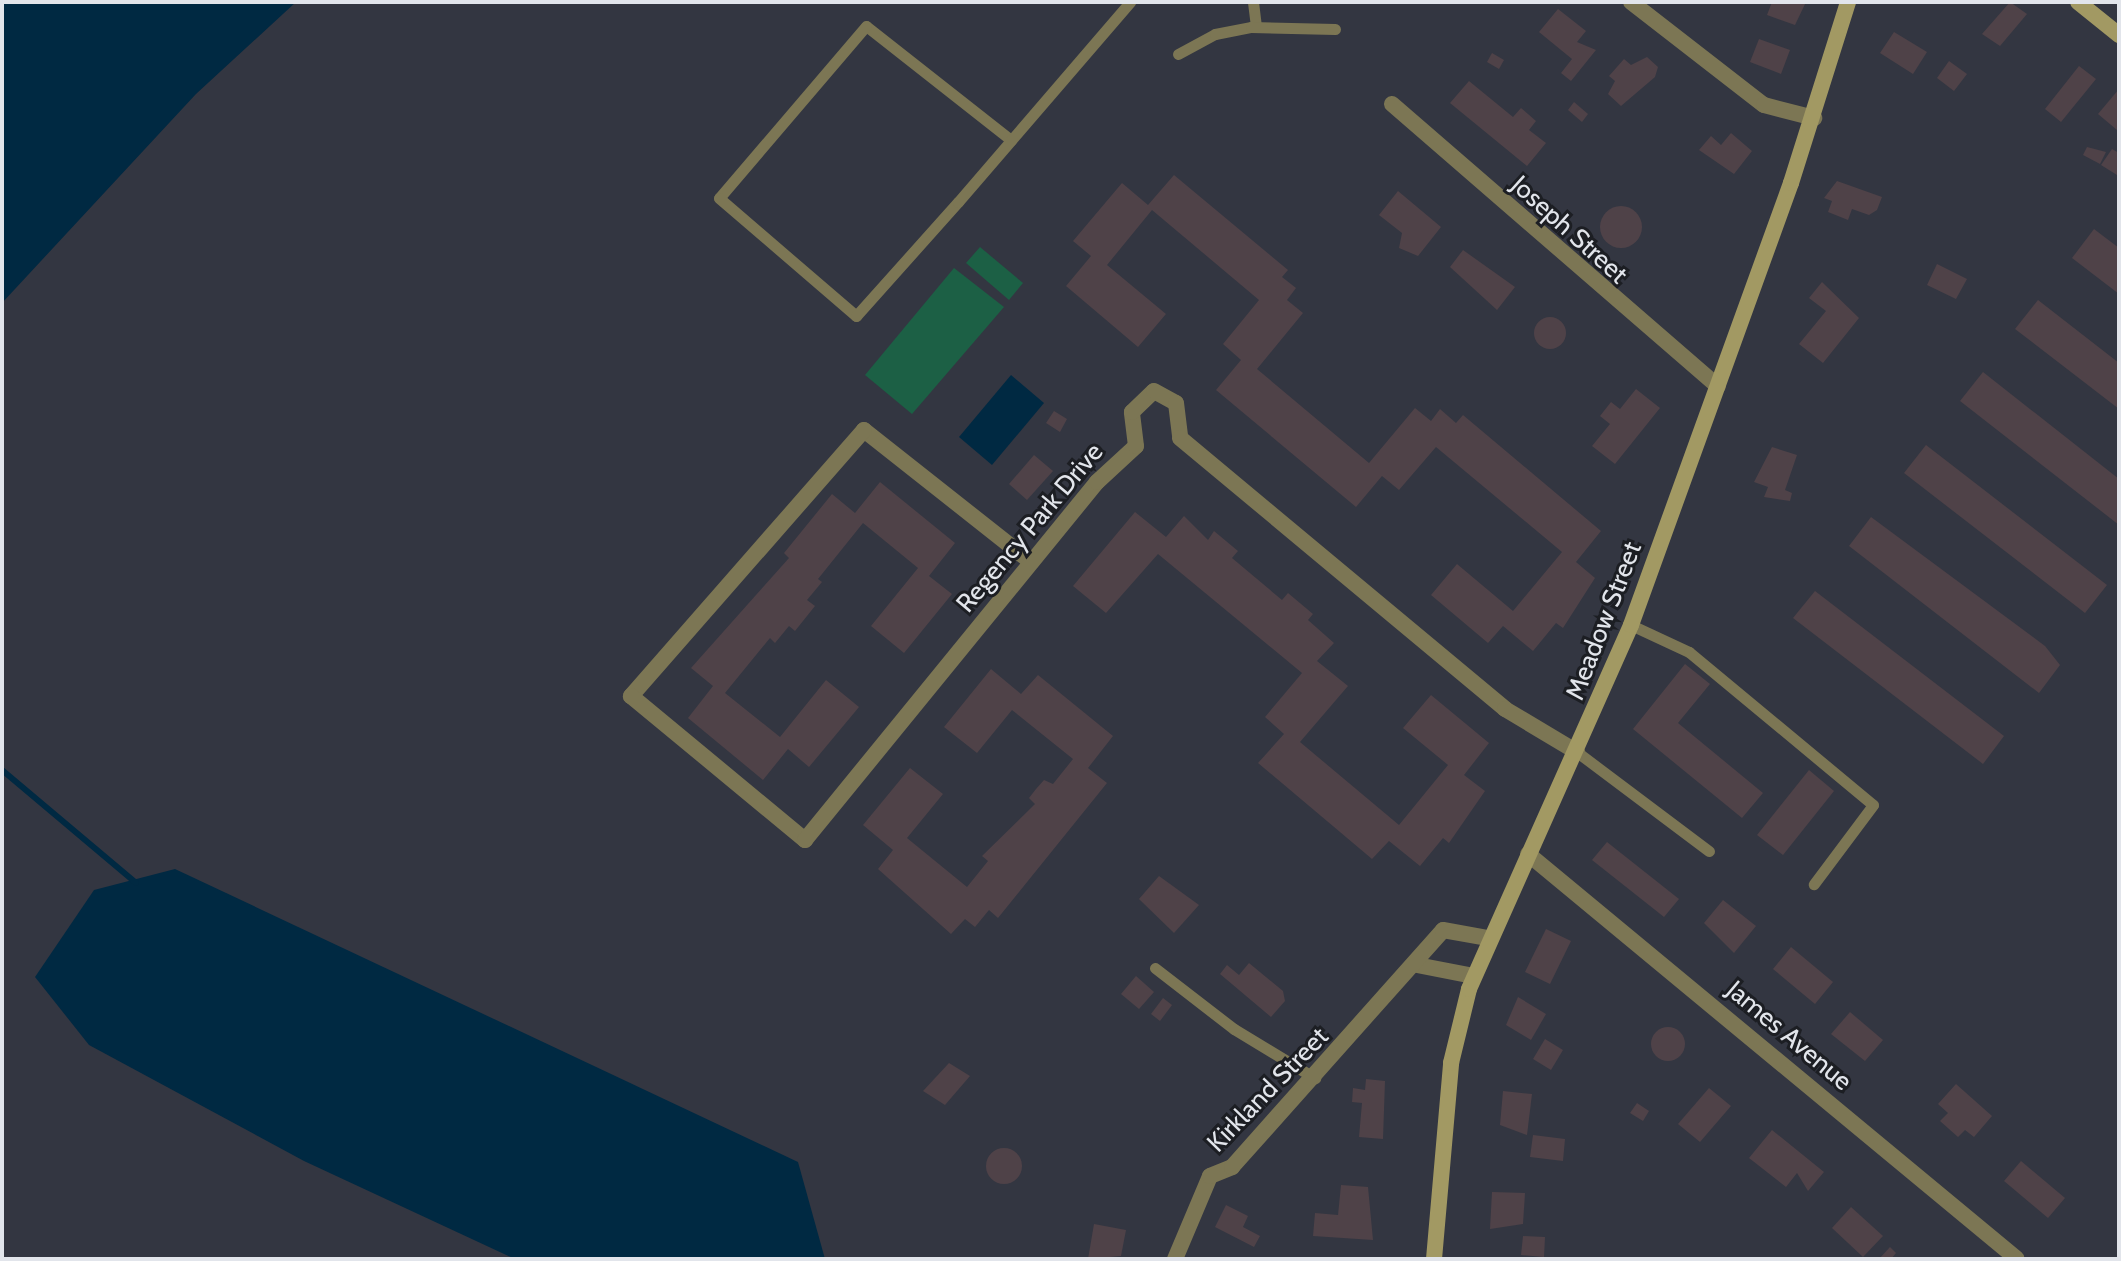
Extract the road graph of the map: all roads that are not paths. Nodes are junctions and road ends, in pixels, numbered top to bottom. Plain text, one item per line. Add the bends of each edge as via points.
1 (1130, 2) edge
2 (1253, 2) edge
3 (1631, 2) edge
4 (1848, 2) edge
5 (2078, 2) edge
6 (1256, 27) junction
7 (1335, 29) dead end
8 (2119, 35) edge
9 (1178, 54) dead end
10 (1392, 104) dead end
11 (1814, 118) junction
12 (1011, 140) junction
13 (1718, 386) junction
14 (1031, 562) junction
15 (1631, 625) junction
16 (1577, 752) junction
17 (1709, 851) dead end
18 (1528, 854) junction
19 (1814, 884) dead end
20 (1488, 938) junction
21 (1417, 965) junction
22 (1155, 968) dead end
23 (1473, 976) junction
24 (1315, 1078) junction
25 (2016, 1258) edge
26 (1175, 1259) edge
27 (1434, 1259) edge

1 - 12 lane
2 - 6 lane
3 - 11 street via 1764,105
4 - 11 street, Meadow Street
5 - 8 street
6 - 7 lane
6 - 9 lane via 1215,34
10 - 13 street, Joseph Street
11 - 13 street, Meadow Street
12 - 12 lane via 866,26 719,198 856,316
13 - 15 street, Meadow Street
14 - 14 street, Regency Park Drive via 864,430 631,696 805,840
14 - 16 street, Regency Park Drive via 1136,446 1130,419 1148,392 1176,403 1180,438 1505,709
15 - 16 street, Meadow Street
15 - 19 lane via 1689,652 1873,805
16 - 17 lane
16 - 18 street, Meadow Street
18 - 20 street, Meadow Street
18 - 25 street, James Avenue
20 - 21 street, Kirkland Street via 1443,930
20 - 23 street, Meadow Street
21 - 23 street
21 - 24 street, Kirkland Street
22 - 24 lane via 1234,1029
23 - 27 street, Meadow Street via 1451,1063
24 - 26 street, Kirkland Street via 1232,1167 1210,1176

